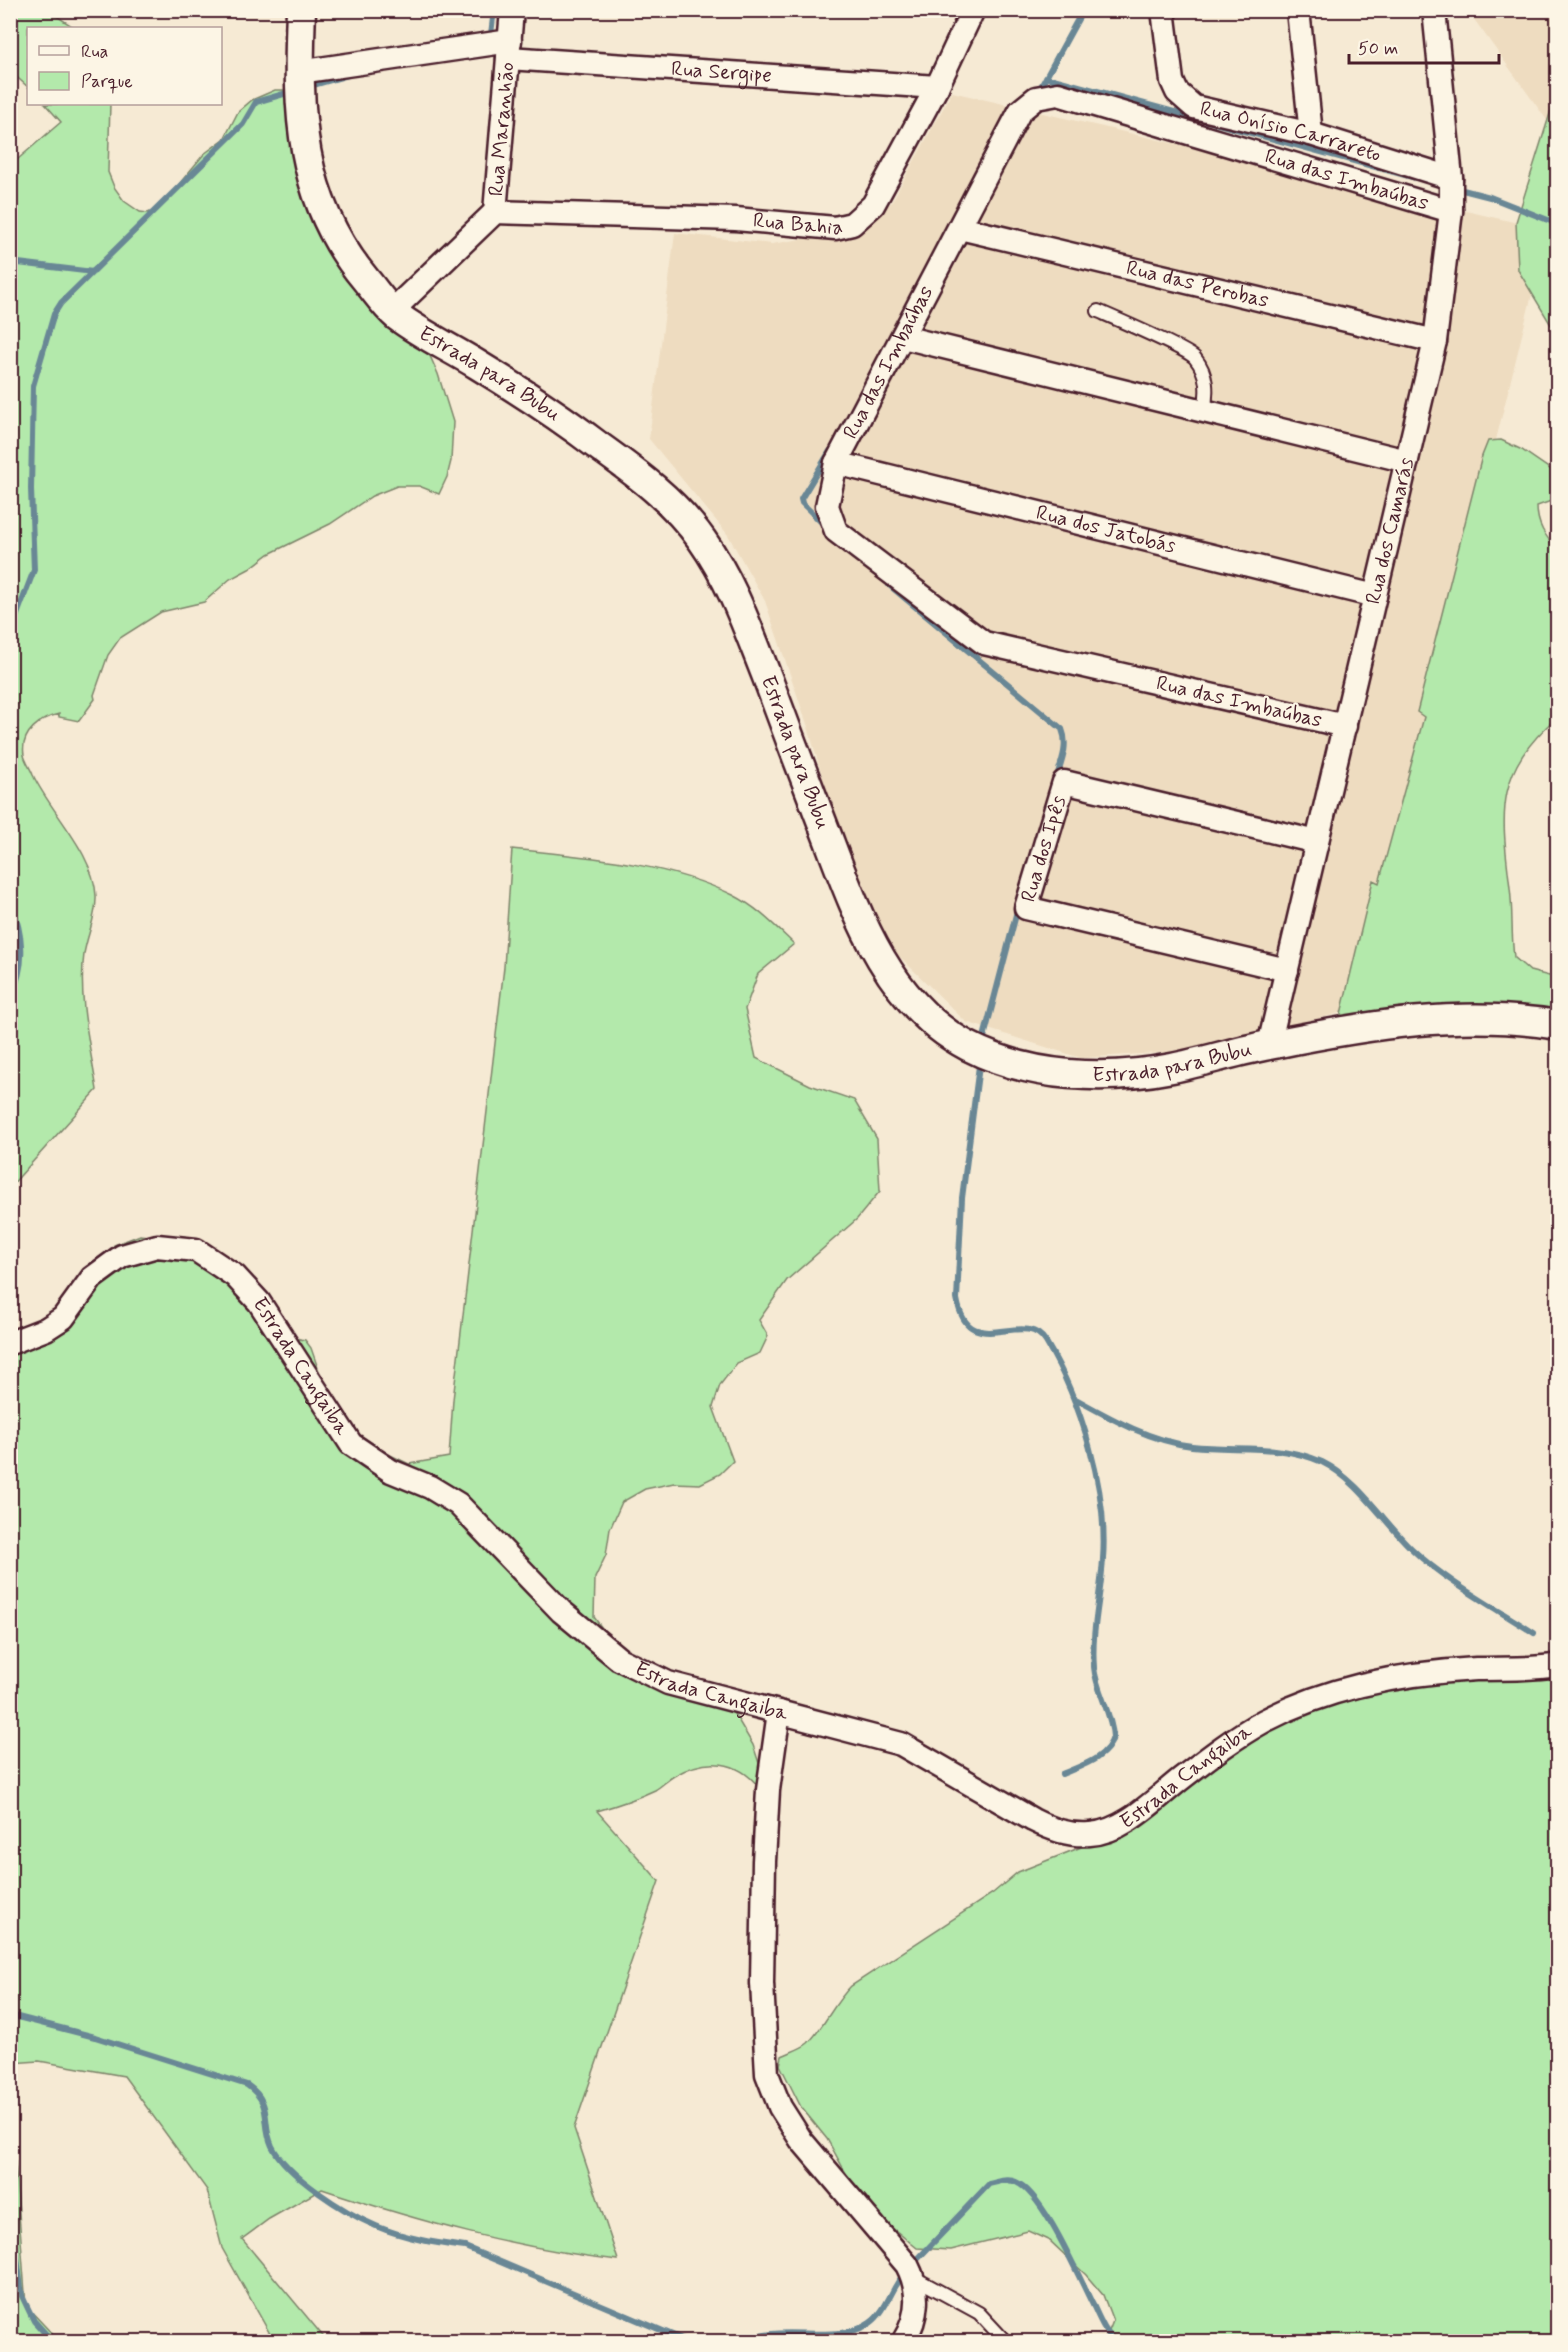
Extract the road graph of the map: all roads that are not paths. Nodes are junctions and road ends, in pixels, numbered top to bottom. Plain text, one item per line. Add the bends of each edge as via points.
1 (301, 10) edge
2 (512, 10) edge
3 (973, 10) edge
4 (1162, 10) edge
5 (1298, 10) edge
6 (1434, 10) edge
7 (509, 49) junction
8 (299, 72) junction
9 (937, 87) junction
10 (1311, 134) junction
11 (1451, 178) junction
12 (1451, 211) junction
13 (495, 212) junction
14 (960, 228) junction
15 (392, 311) junction
16 (1098, 311) dead end
17 (903, 337) junction
18 (1435, 341) junction
19 (1204, 411) junction
20 (1407, 461) junction
21 (836, 463) junction
22 (1375, 596) junction
23 (1345, 726) junction
24 (1317, 842) junction
25 (1287, 969) junction
26 (1557, 1025) edge
27 (1269, 1044) junction
28 (10, 1343) edge
29 (1557, 1665) edge
30 (779, 1712) junction
31 (913, 2277) junction
32 (903, 2342) edge
33 (1006, 2342) edge

1 - 8 street, Estrada para Bubu
2 - 7 street, Rua Maranhão
3 - 9 street, Rua Bahia
4 - 10 street, Rua Onísio Carrareto via 1172,81 1184,99 1194,107
5 - 10 street
6 - 11 street, Rua dos Camarás
7 - 8 street, Rua Sergipe
7 - 9 street, Rua Sergipe
7 - 13 street, Rua Maranhão
8 - 15 street, Estrada para Bubu via 301,126 317,198 348,260
9 - 13 street, Rua Bahia via 873,205 852,224 835,228 736,219
10 - 11 street, Rua Onísio Carrareto
11 - 12 street, Rua dos Camarás
12 - 14 street, Rua das Imbaúbas via 1058,94 1046,94 1020,111
12 - 18 street, Rua dos Camarás
13 - 15 street, Rua Maranhão
14 - 17 street, Rua das Imbaúbas
14 - 18 street, Rua das Perobas
15 - 27 street, Estrada para Bubu via 578,430 654,486 700,536 735,595 846,886 880,960 921,1011 965,1044 995,1057 1044,1070 1089,1076 1173,1068
16 - 19 lane via 1193,355 1204,372 1208,396
17 - 19 street
17 - 21 street, Rua das Imbaúbas
18 - 20 street, Rua dos Camarás
19 - 20 street
20 - 22 street, Rua dos Camarás
21 - 22 street, Rua dos Jatobás
21 - 23 street, Rua das Imbaúbas via 827,506 836,531 984,642
22 - 23 street, Rua dos Camarás
23 - 24 street, Rua dos Camarás
24 - 25 street, Rua dos Camarás
24 - 25 street, Rua dos Ipês via 1064,782 1026,908
25 - 27 street, Rua dos Camarás
26 - 27 street, Estrada para Bubu via 1479,1017 1347,1030
28 - 30 street, Estrada Cangaiba via 63,1318 92,1278 122,1256 157,1246 196,1250 235,1275 259,1302 351,1444 391,1471 430,1486 458,1504 596,1642 619,1659 668,1683
29 - 30 street, Estrada Cangaiba via 1414,1675 1363,1684 1299,1706 1231,1740 1138,1812 1115,1827 1092,1834 1053,1829 1033,1820 901,1744
30 - 31 street via 768,1790 764,1861 762,1983 767,2074 780,2107 801,2140
31 - 32 street via 917,2292 915,2314
31 - 33 lane via 979,2313

